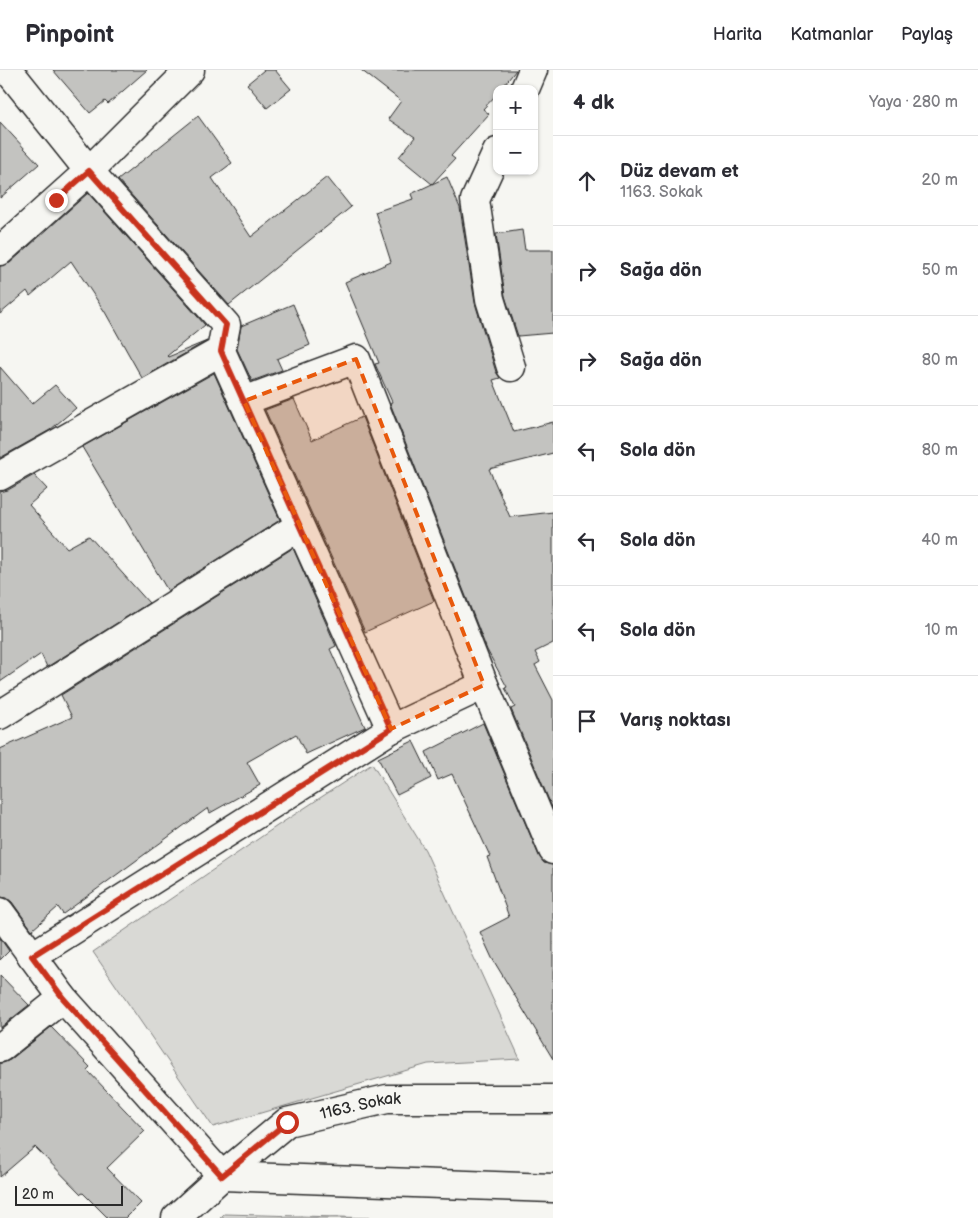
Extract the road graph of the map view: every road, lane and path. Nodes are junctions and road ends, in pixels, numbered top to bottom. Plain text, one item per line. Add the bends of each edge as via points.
1 (8, 70) edge
2 (190, 70) edge
3 (533, 70) edge
4 (527, 85) edge
5 (493, 161) edge
6 (89, 171) junction
7 (0, 251) edge
8 (221, 351) junction
9 (511, 367) dead end
10 (244, 401) junction
11 (0, 476) edge
12 (299, 526) junction
13 (484, 685) junction
14 (0, 715) edge
15 (391, 729) junction
16 (553, 850) edge
17 (0, 912) edge
18 (32, 956) junction
19 (63, 998) junction
20 (0, 1048) edge
21 (553, 1099) edge
22 (222, 1176) junction
23 (553, 1188) edge
24 (176, 1218) edge

1 - 6 street
2 - 6 street
3 - 4 street
5 - 9 street via 476,200 490,299
6 - 7 street
6 - 8 street via 226,325
8 - 10 street
8 - 11 street
10 - 12 street
10 - 13 street via 356,359
12 - 14 street
12 - 15 street
13 - 15 street
13 - 16 street
15 - 18 street
17 - 18 street
18 - 19 street
19 - 20 street
19 - 22 street
21 - 22 street, 1163. Sokak via 387,1099 287,1122
22 - 23 street
22 - 24 street, 1163. Sokak

